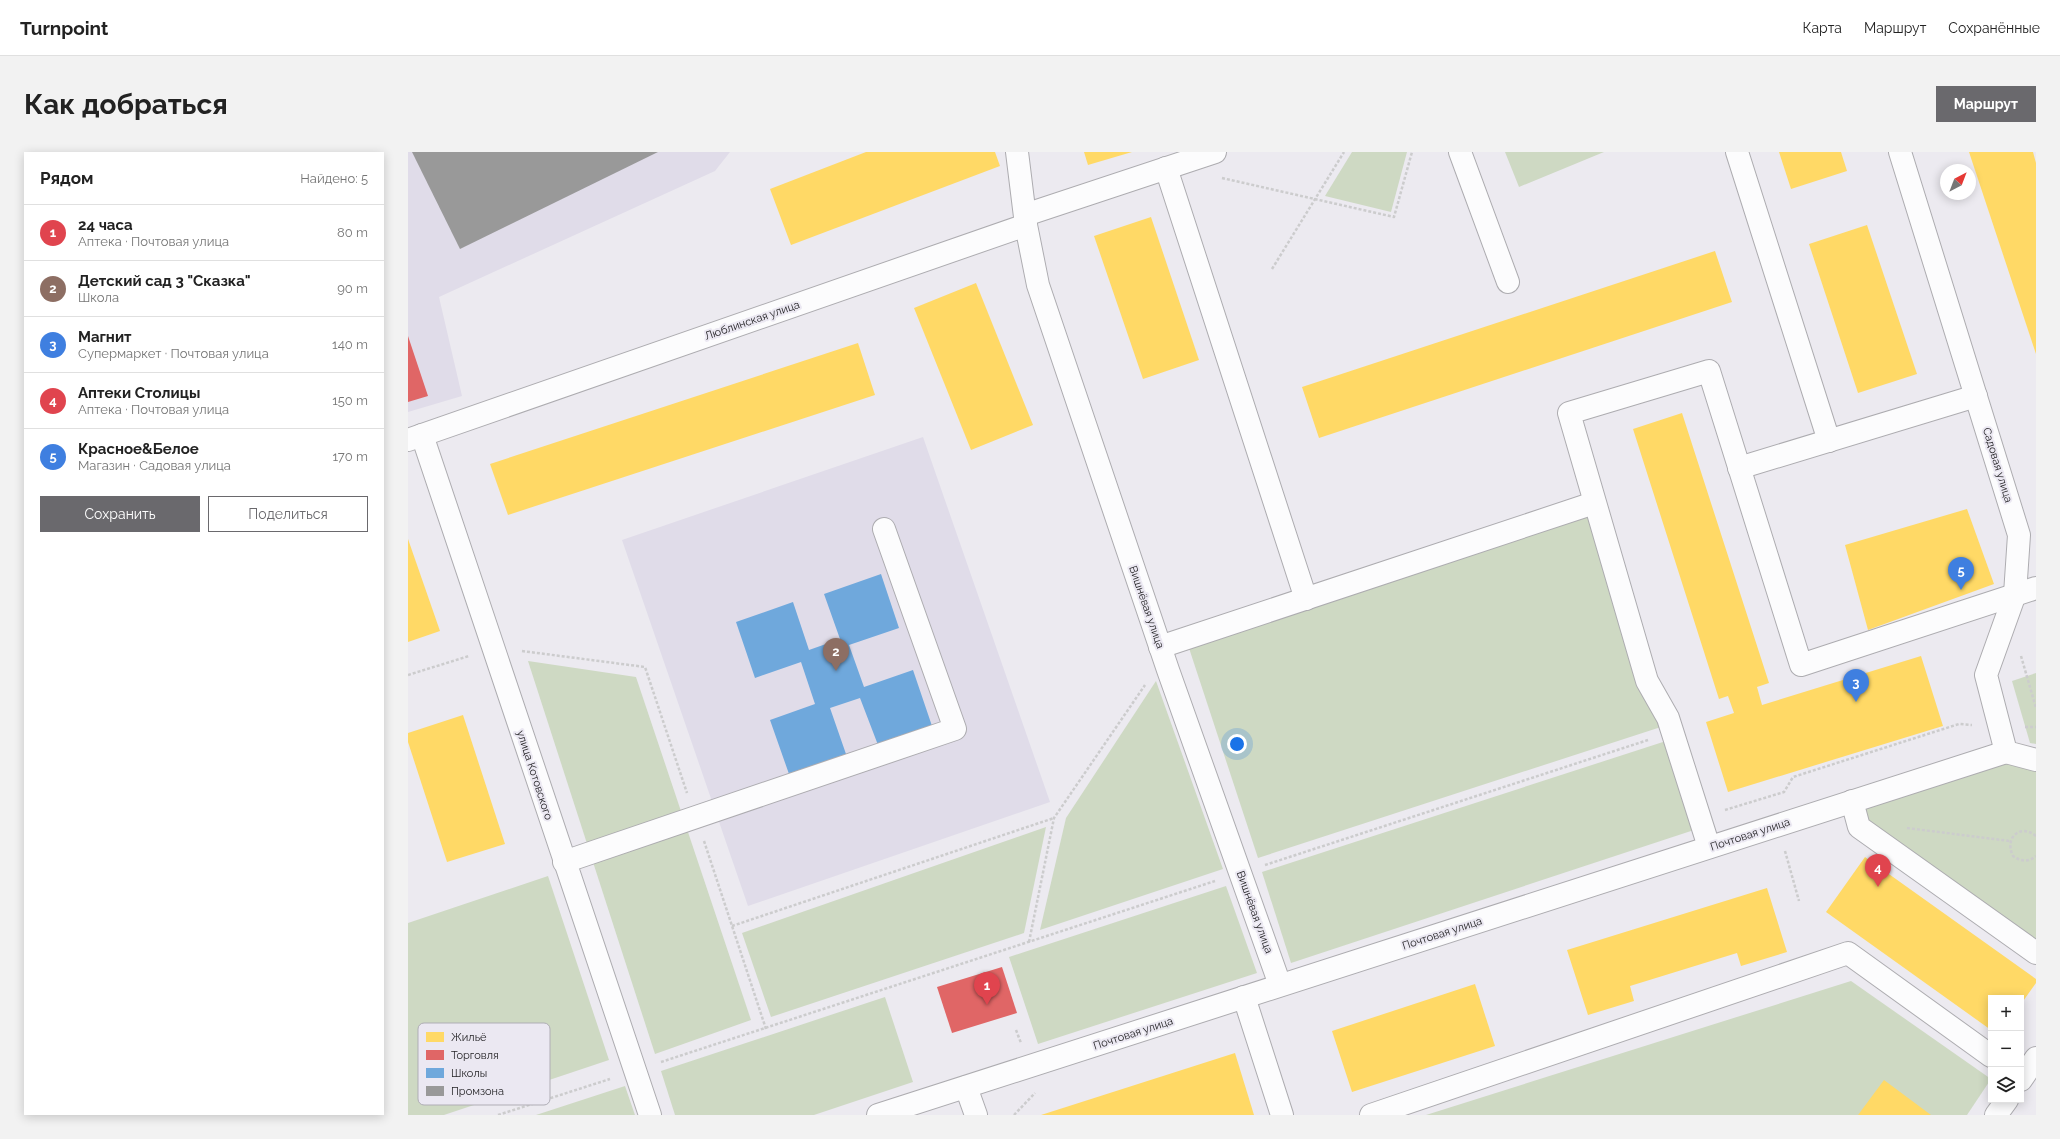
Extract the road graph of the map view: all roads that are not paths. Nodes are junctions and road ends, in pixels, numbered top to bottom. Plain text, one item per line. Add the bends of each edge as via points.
1 (1017, 152) edge
2 (1215, 152) edge
3 (1460, 152) edge
4 (1737, 152) edge
5 (1900, 152) edge
6 (1166, 168) junction
7 (1026, 220) junction
8 (1508, 282) dead end
9 (1976, 396) junction
10 (415, 438) edge
11 (1828, 441) junction
12 (1739, 468) junction
13 (1594, 503) junction
14 (884, 528) dead end
15 (2028, 533) edge
16 (2036, 588) edge
17 (1306, 599) junction
18 (2011, 603) junction
19 (1162, 652) junction
20 (2006, 752) junction
21 (2036, 760) edge
22 (1852, 802) junction
23 (1709, 847) junction
24 (564, 862) junction
25 (2036, 953) edge
26 (1280, 985) junction
27 (1244, 997) junction
28 (1988, 1054) edge
29 (2036, 1058) edge
30 (2024, 1075) edge
31 (966, 1087) junction
32 (2005, 1103) edge
33 (650, 1115) edge
34 (878, 1115) edge
35 (976, 1115) edge
36 (1282, 1115) edge
37 (1371, 1115) edge
38 (1996, 1115) edge

1 - 7 street
2 - 6 street, Люблинская улица
3 - 8 street
4 - 11 street
5 - 9 street, Садовая улица
6 - 7 street, Люблинская улица
6 - 17 street
7 - 10 street, Люблинская улица
7 - 19 street, Вишнёвая улица via 1038,285
9 - 11 street
9 - 15 street, Садовая улица
10 - 24 street, улица Котовского via 493,648
11 - 12 street
12 - 13 street via 1709,371 1569,413
12 - 18 street via 1801,665
13 - 17 street
13 - 23 street via 1646,682 1668,718
14 - 24 street via 955,729
15 - 18 street, Садовая улица
16 - 18 street
17 - 19 street
18 - 20 street, Садовая улица via 1986,675
19 - 26 street, Вишнёвая улица
20 - 21 street
20 - 22 street, Почтовая улица
22 - 23 street, Почтовая улица
22 - 25 street via 1859,827
23 - 26 street, Почтовая улица
24 - 33 street, улица Котовского
26 - 27 street, Почтовая улица
27 - 31 street, Почтовая улица
27 - 36 street
28 - 37 street via 1848,953
29 - 30 street
31 - 34 street, Почтовая улица
31 - 35 street
32 - 38 street

